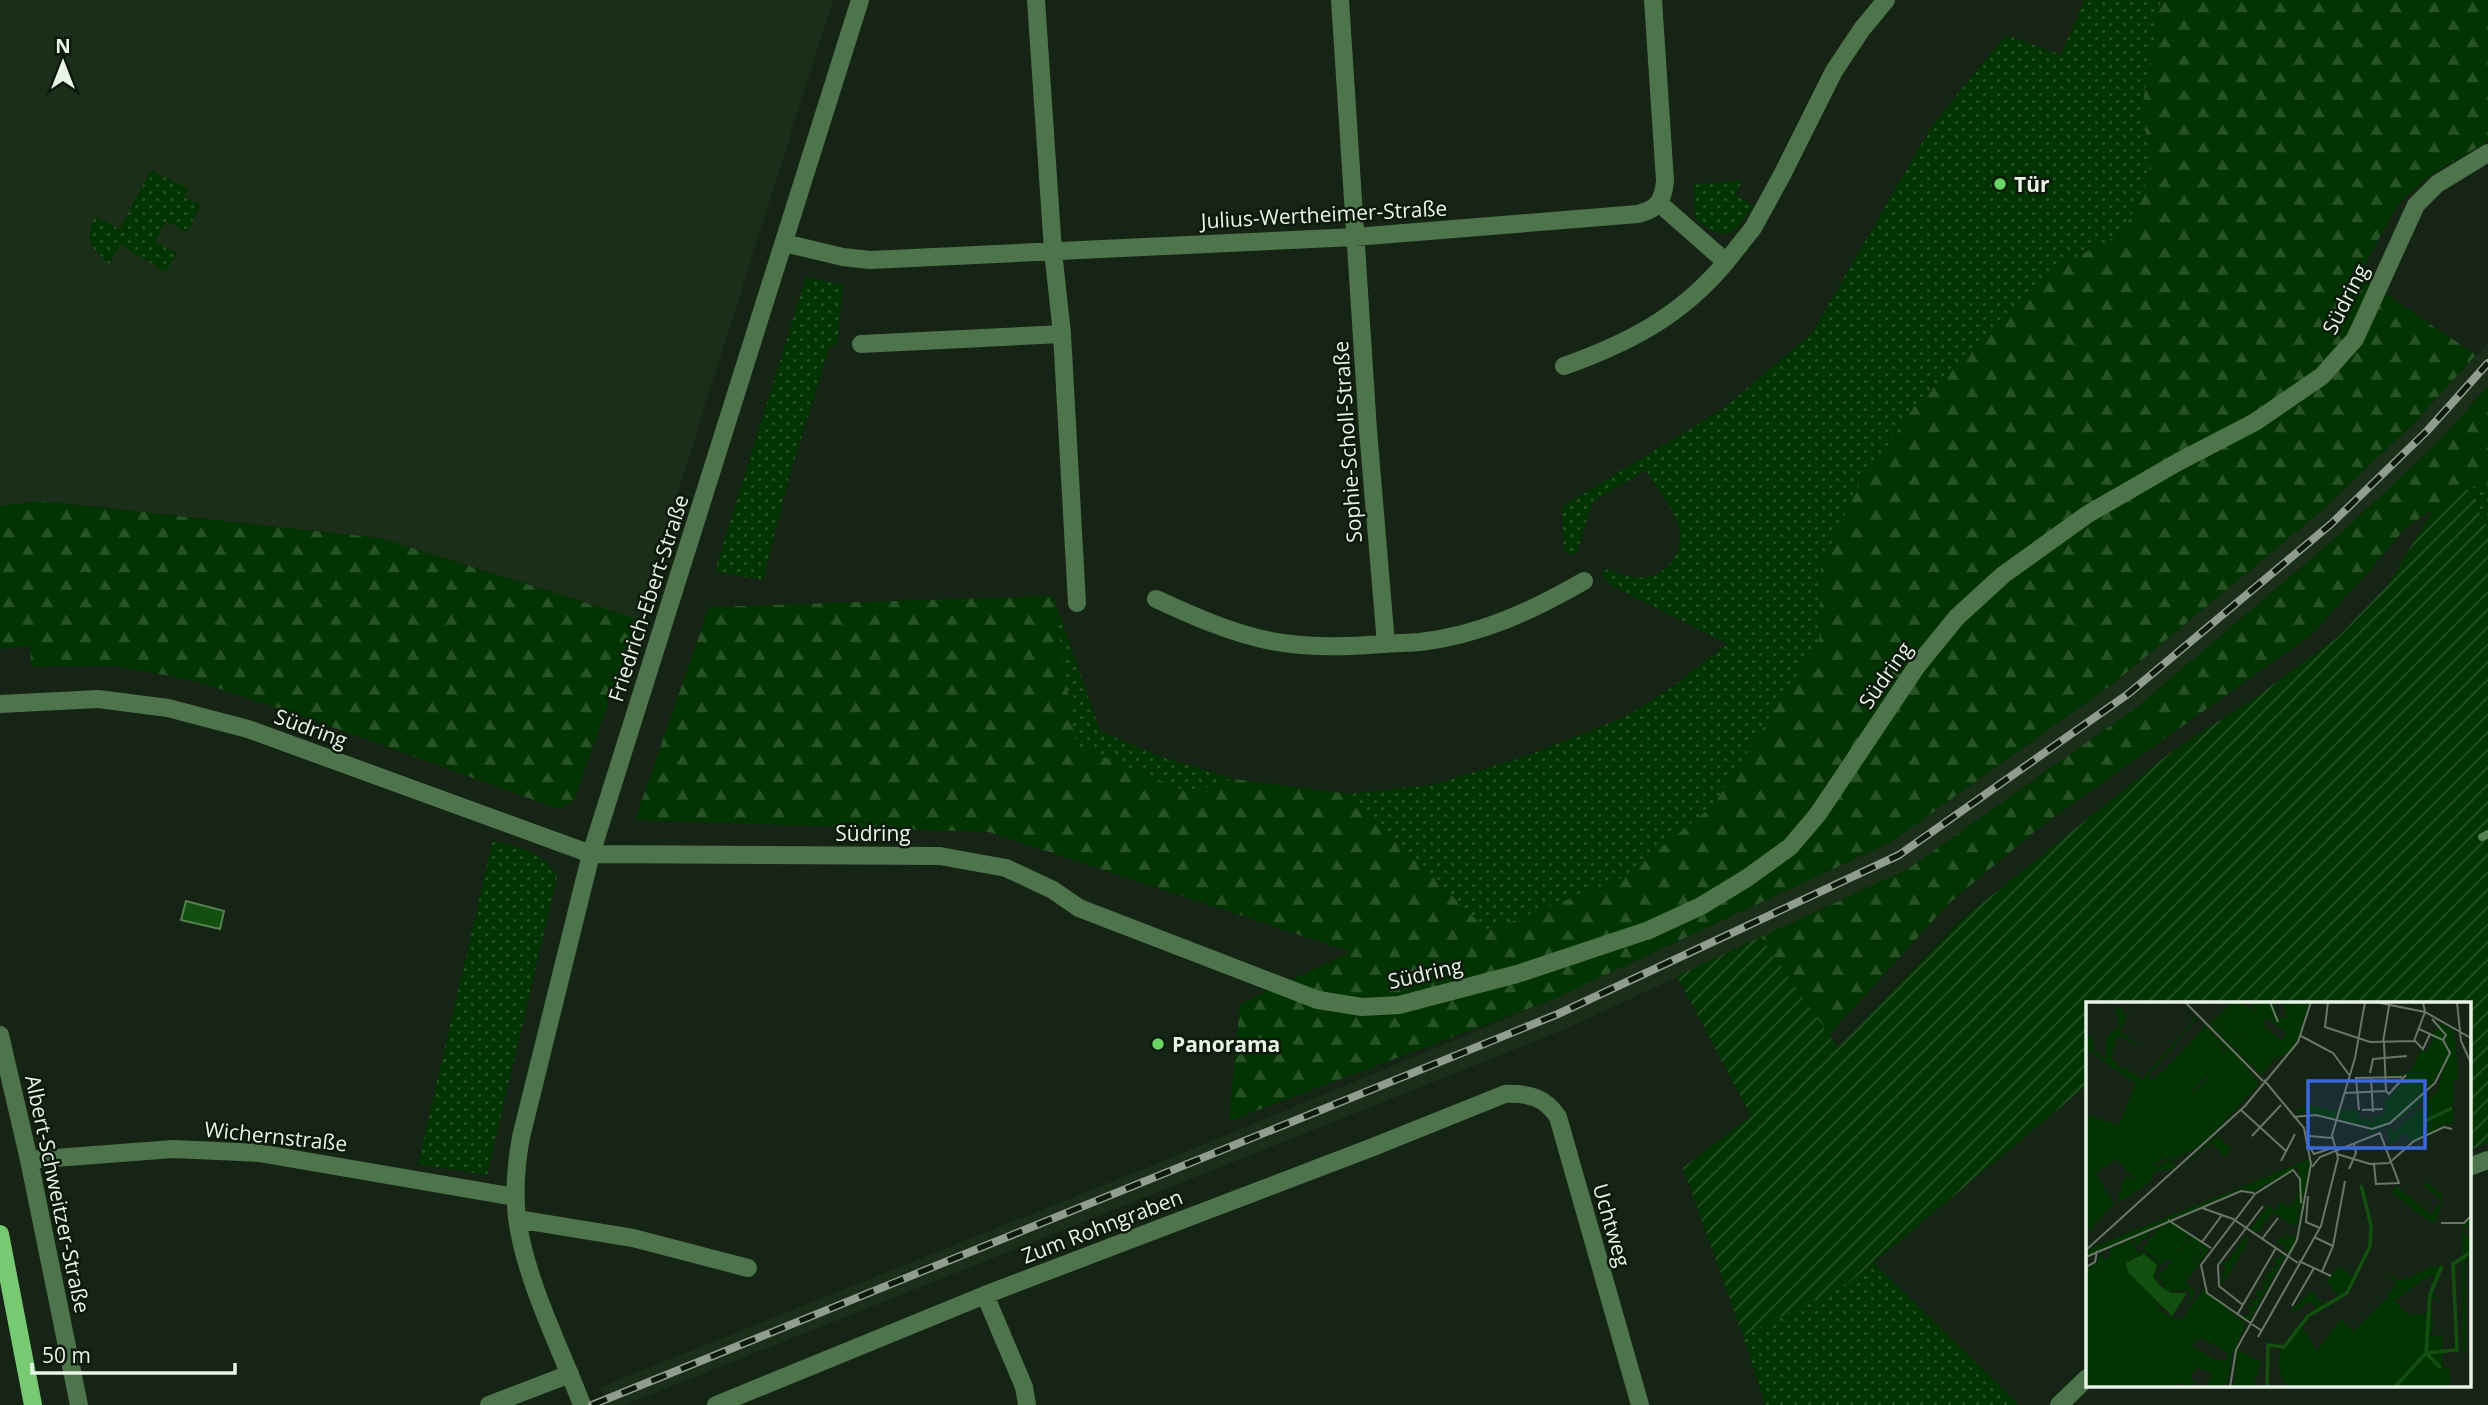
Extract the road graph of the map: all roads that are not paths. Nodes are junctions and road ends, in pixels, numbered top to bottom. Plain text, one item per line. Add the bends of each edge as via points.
1 (860, 0) edge
2 (1035, 0) edge
3 (1340, 0) edge
4 (1653, 0) edge
5 (1885, 0) edge
6 (2488, 153) edge
7 (1660, 204) junction
8 (1355, 237) junction
9 (784, 243) junction
10 (1053, 251) junction
11 (1726, 262) junction
12 (1062, 334) junction
13 (861, 344) dead end
14 (1564, 366) dead end
15 (1584, 581) dead end
16 (1156, 599) dead end
17 (1077, 603) dead end
18 (1386, 644) junction
19 (0, 704) edge
20 (591, 855) junction
21 (0, 1035) edge
22 (1505, 1094) joint
23 (29, 1160) junction
24 (2488, 1160) edge
25 (2470, 1167) edge
26 (516, 1197) junction
27 (517, 1219) junction
28 (0, 1234) edge
29 (748, 1268) dead end
30 (985, 1295) junction
31 (570, 1374) junction
32 (2086, 1379) edge
33 (33, 1405) edge
34 (79, 1405) edge
35 (489, 1405) edge
36 (582, 1405) edge
37 (716, 1405) edge
38 (1027, 1405) edge
39 (1640, 1405) edge
40 (2059, 1405) edge

1 - 9 street, Friedrich-Ebert-Straße
2 - 10 street
3 - 8 street, Sophie-Scholl-Straße
4 - 7 street via 1665,181
5 - 11 street via 1834,71 1758,218
6 - 20 street, Südring via 2437,184 2416,205 2355,339 2322,376 2255,422 2088,514 2003,575 1957,617 1917,666 1818,814 1790,847 1701,906 1649,930 1517,974 1399,1005 1362,1007 1318,1000 1079,908 1006,868 940,856
7 - 8 street, Julius-Wertheimer-Straße via 1638,214
7 - 11 street
8 - 10 street, Julius-Wertheimer-Straße
8 - 18 street, Sophie-Scholl-Straße
9 - 10 street, Julius-Wertheimer-Straße via 870,260
9 - 20 street, Friedrich-Ebert-Straße
10 - 12 street
11 - 14 street via 1698,294 1666,318 1605,352
12 - 13 street
12 - 17 street
15 - 18 street via 1487,628
16 - 18 street via 1202,620 1269,641 1339,648
19 - 20 street, Südring via 98,699 169,708 248,729
20 - 26 street, Friedrich-Ebert-Straße via 521,1138
21 - 23 street, Albert-Schweitzer-Straße
22 - 30 street, Zum Rohngraben
22 - 39 street, Uchtweg via 1538,1097 1558,1117
23 - 26 street, Wichernstraße via 173,1149 259,1153
23 - 34 street, Albert-Schweitzer-Straße
24 - 25 street
26 - 27 street, Friedrich-Ebert-Straße
27 - 29 street via 633,1238
27 - 31 street, Friedrich-Ebert-Straße via 527,1263
28 - 33 main road
30 - 37 street, Zum Rohngraben
30 - 38 street via 1024,1387
31 - 35 street
31 - 36 street, Friedrich-Ebert-Straße
32 - 40 street

